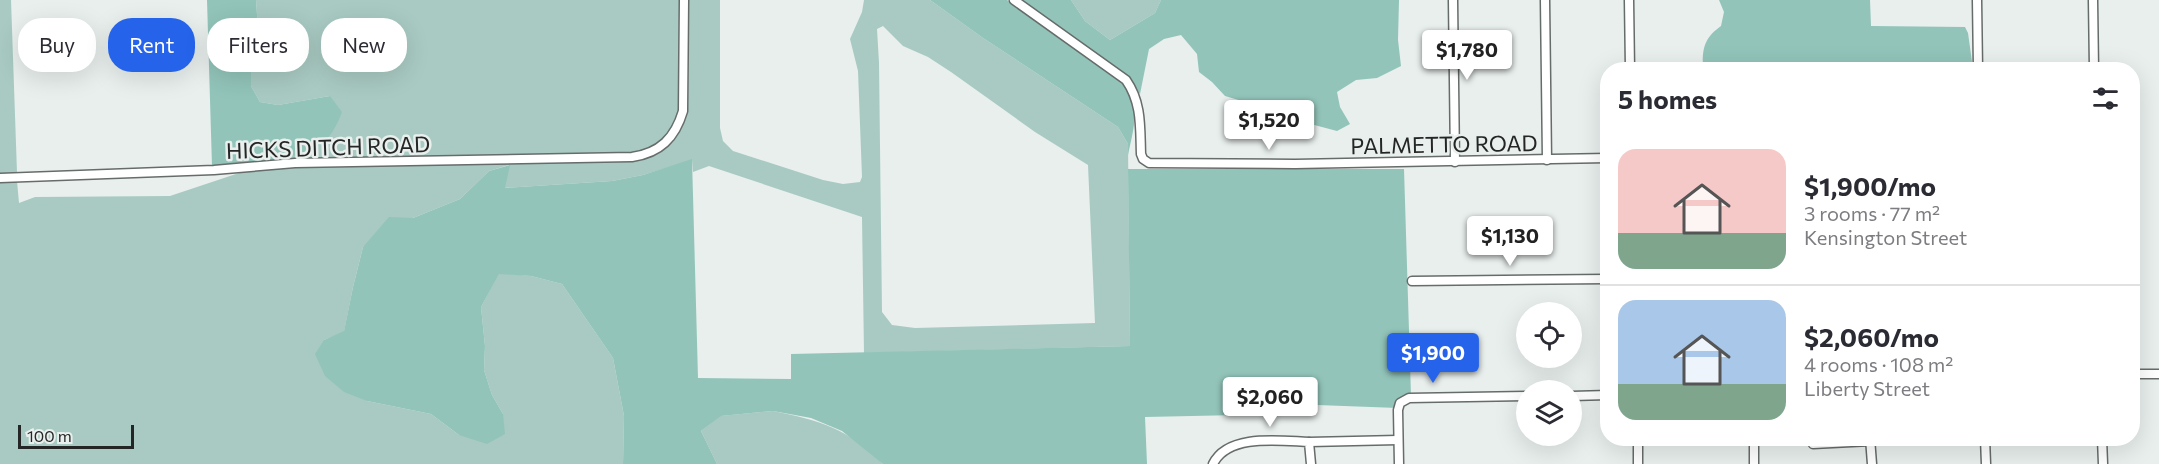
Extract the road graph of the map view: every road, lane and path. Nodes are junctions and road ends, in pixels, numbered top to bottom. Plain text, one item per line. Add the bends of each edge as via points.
1 (684, 0) edge
2 (1014, 0) edge
3 (1453, 0) edge
4 (1545, 0) edge
5 (1629, 0) edge
6 (1977, 0) edge
7 (2092, 0) edge
8 (1630, 62) edge
9 (1978, 62) edge
10 (2094, 62) edge
11 (1600, 158) edge
12 (1548, 160) junction
13 (1455, 162) junction
14 (0, 178) edge
15 (1600, 279) edge
16 (1412, 281) dead end
17 (2140, 374) edge
18 (2159, 374) edge
19 (1600, 395) edge
20 (1516, 396) edge
21 (1582, 396) edge
22 (1398, 440) junction
23 (1310, 442) junction
24 (1638, 446) edge
25 (1754, 446) edge
26 (1871, 446) edge
27 (1985, 446) edge
28 (2102, 446) edge
29 (1213, 464) edge
30 (1311, 464) edge
31 (1399, 464) edge
32 (1638, 464) edge
33 (1754, 464) edge
34 (1872, 464) edge
35 (1986, 464) edge
36 (2103, 464) edge

1 - 14 street, HICKS DITCH ROAD via 683,111 679,127 656,151 632,157 295,163
2 - 13 street, PALMETTO ROAD via 1126,80 1138,102 1141,154 1149,163
3 - 13 street
4 - 12 street
5 - 8 street
6 - 9 street
7 - 10 street
11 - 12 street, PALMETTO ROAD
12 - 13 street, PALMETTO ROAD
15 - 16 street
17 - 18 street
19 - 21 street
20 - 22 street via 1409,398 1400,403 1398,410
22 - 23 street
22 - 31 street
23 - 29 street via 1236,445 1220,453
23 - 30 street
24 - 32 street
25 - 33 street
26 - 34 street
27 - 35 street
28 - 36 street

